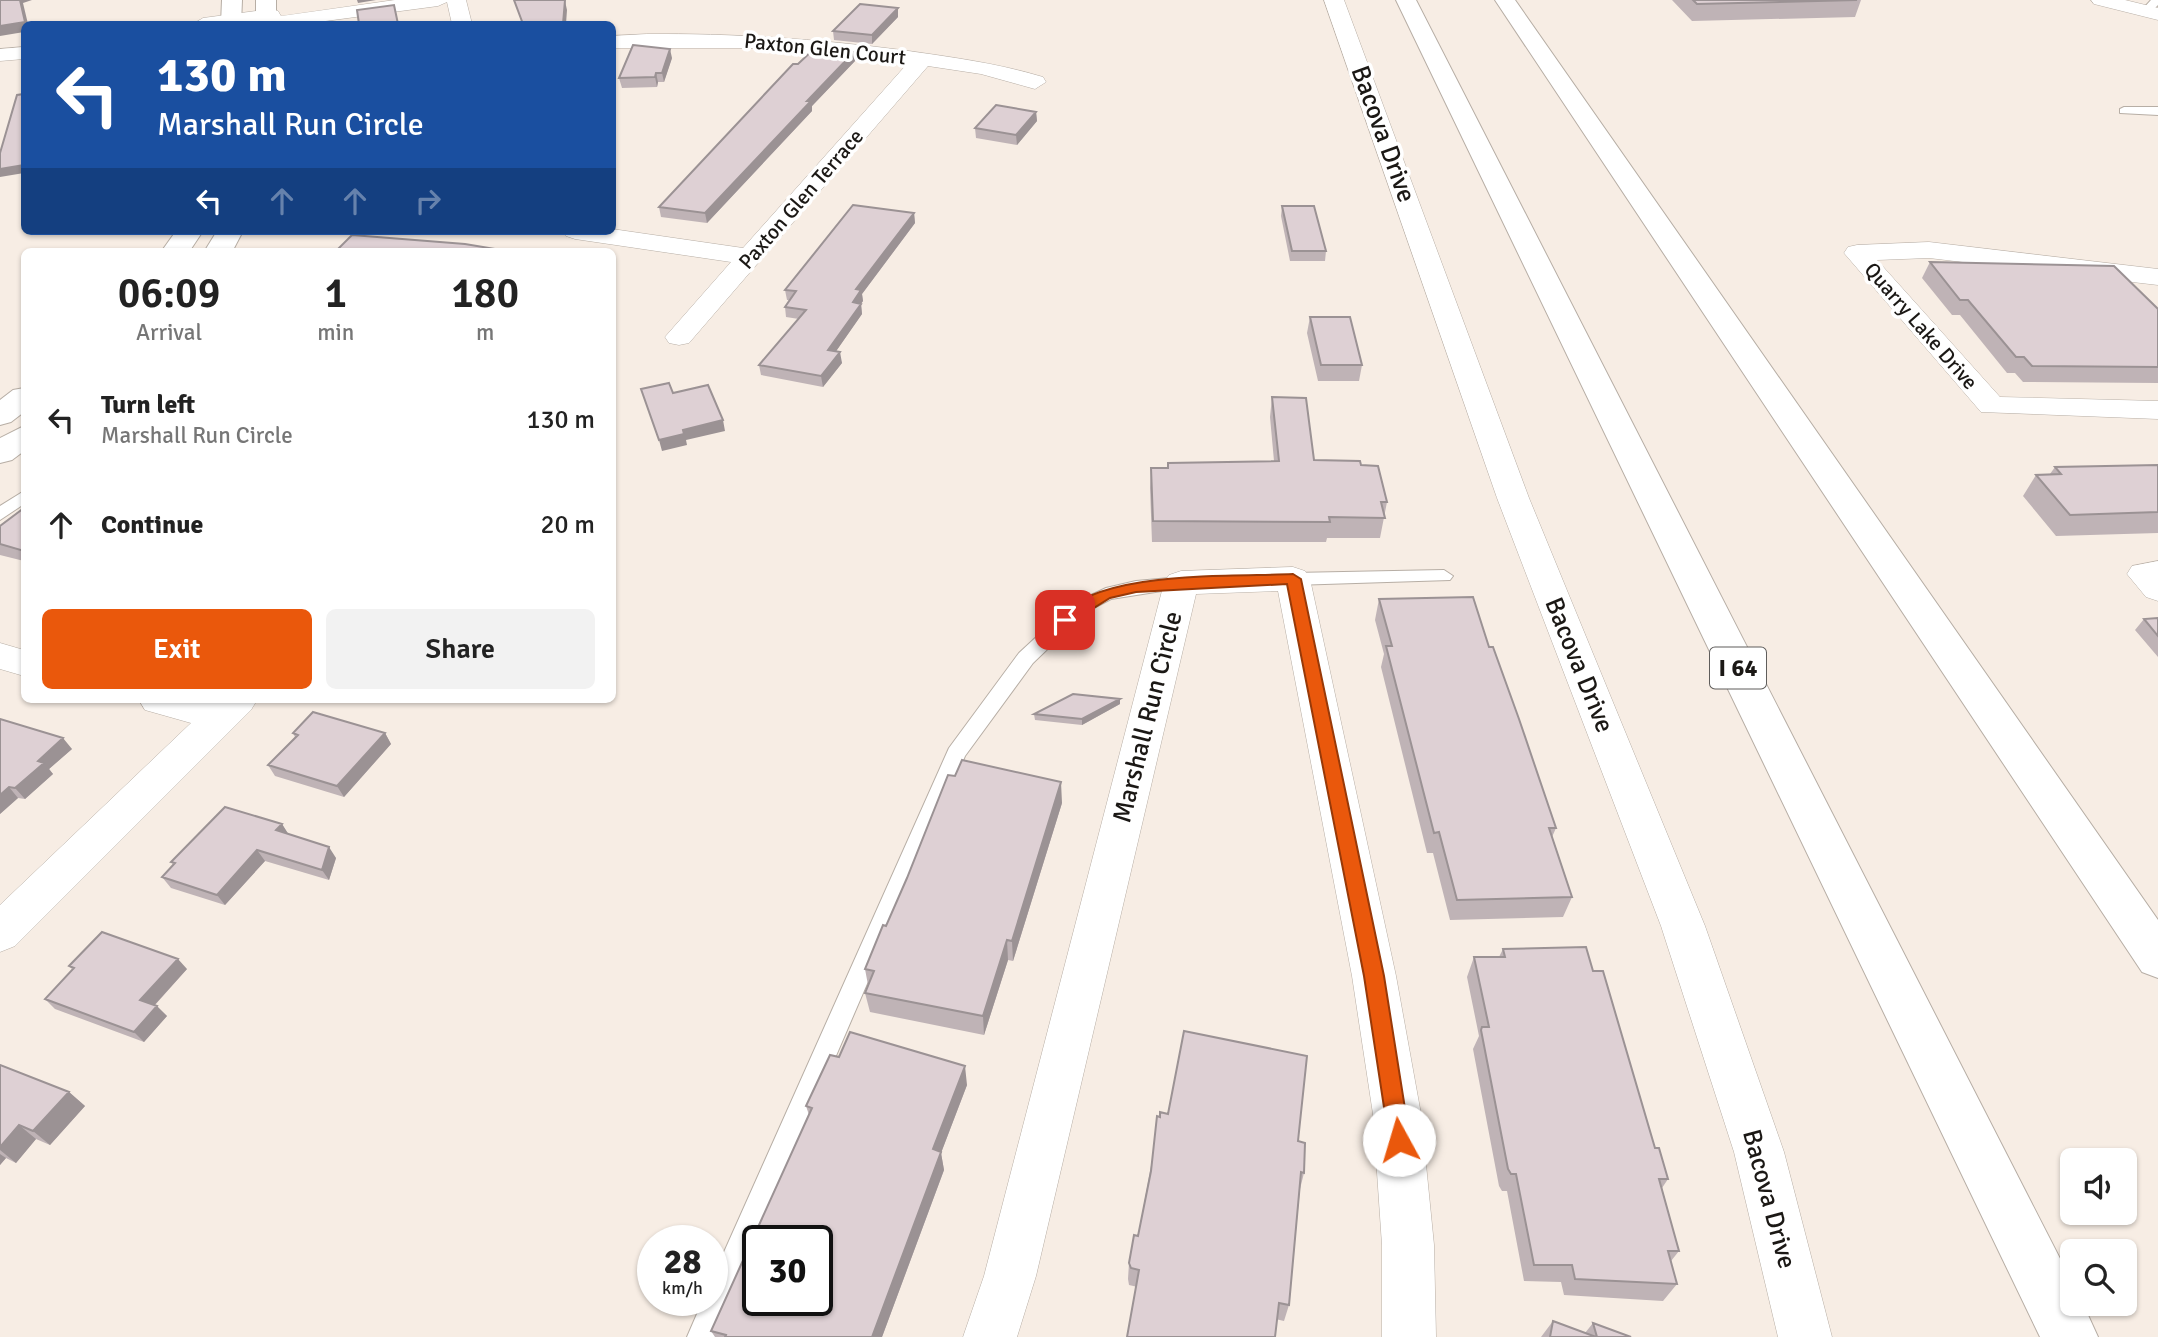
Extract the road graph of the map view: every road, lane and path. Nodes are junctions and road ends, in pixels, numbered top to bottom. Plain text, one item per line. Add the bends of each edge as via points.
1 (376, 0) edge
2 (438, 0) edge
3 (456, 0) edge
4 (1334, 0) edge
5 (1406, 0) edge
6 (1505, 0) edge
7 (2101, 0) edge
8 (2154, 8) edge
9 (231, 15) edge
10 (265, 18) edge
11 (212, 21) edge
12 (461, 21) edge
13 (616, 42) edge
14 (21, 53) edge
15 (0, 55) edge
16 (922, 60) junction
17 (1035, 82) dead end
18 (2124, 111) dead end
19 (2158, 111) edge
20 (602, 235) edge
21 (750, 257) junction
22 (2158, 277) edge
23 (679, 337) dead end
24 (21, 399) edge
25 (2158, 410) edge
26 (0, 415) edge
27 (21, 438) edge
28 (0, 453) edge
29 (21, 498) edge
30 (0, 514) edge
31 (2158, 573) edge
32 (1444, 576) dead end
33 (1293, 579) junction
34 (1181, 583) junction
35 (2158, 589) edge
36 (0, 656) edge
37 (21, 662) edge
38 (182, 703) edge
39 (229, 709) edge
40 (0, 933) edge
41 (2158, 958) edge
42 (701, 1337) edge
43 (990, 1337) edge
44 (1409, 1337) edge
45 (1805, 1337) edge
46 (2070, 1337) edge

1 - 10 street
2 - 10 street
3 - 12 street
4 - 45 street, Bacova Drive via 1513,498 1683,926 1759,1152
5 - 46 main road, I 64
6 - 41 main road
7 - 8 street
9 - 10 street
9 - 11 street
13 - 16 street, Paxton Glen Court via 748,40
14 - 15 street
16 - 17 street, Paxton Glen Court via 989,68
16 - 21 street, Paxton Glen Terrace
18 - 19 lane
20 - 21 street
21 - 23 street, Paxton Glen Terrace
22 - 25 street, Quarry Lake Drive via 1929,250 1857,253 1992,406
24 - 26 main road
27 - 28 main road
29 - 30 lane
31 - 35 street via 2144,574
32 - 33 lane
33 - 34 street, Marshall Run Circle
33 - 44 street via 1374,976 1397,1114 1408,1245
34 - 42 lane via 1106,594 1079,608 1027,658 956,753
34 - 43 street, Marshall Run Circle via 1013,1263
36 - 37 street
38 - 39 street
39 - 40 street

